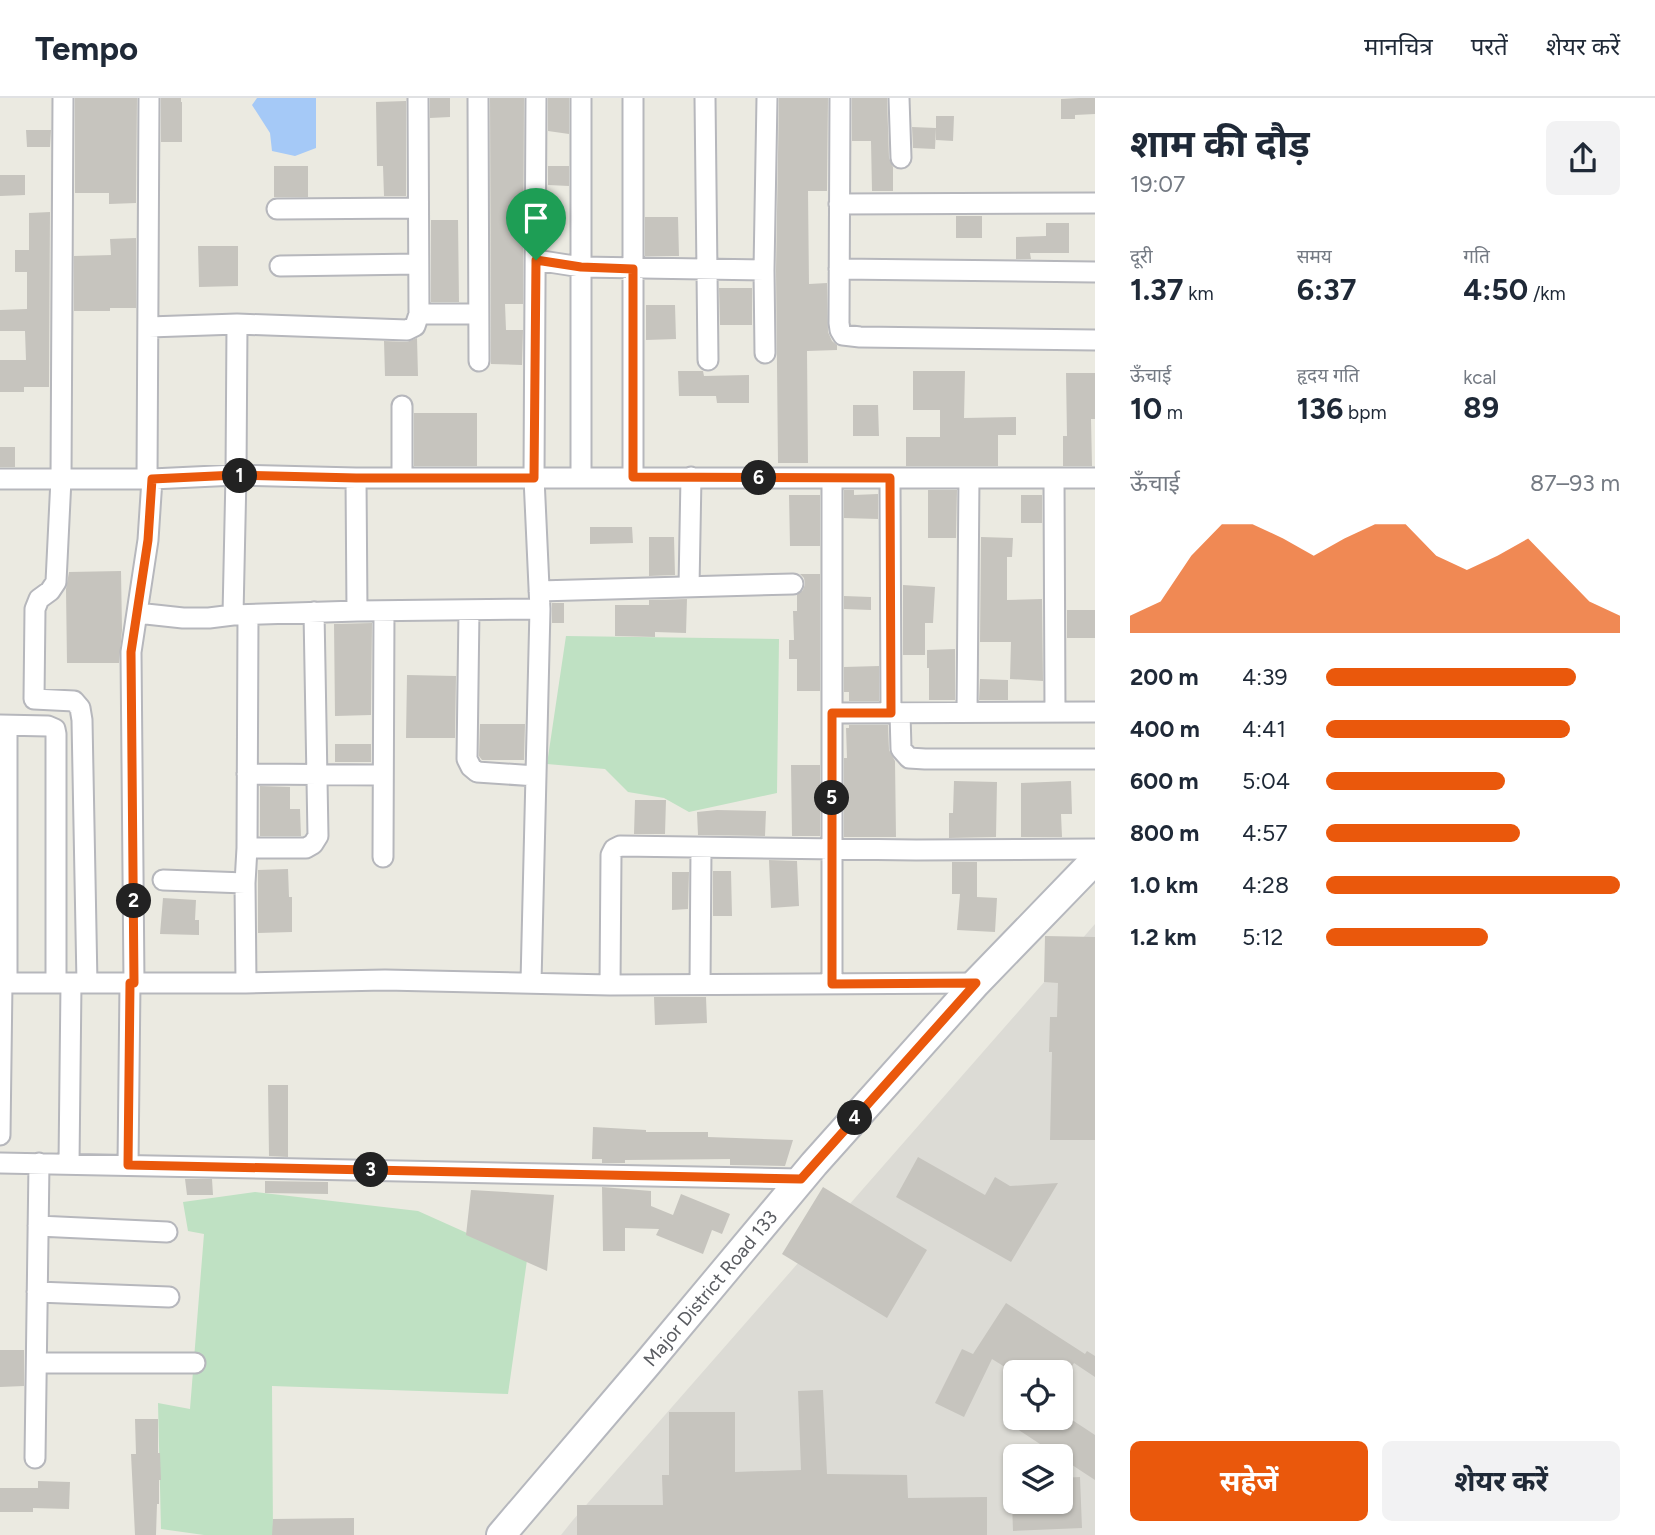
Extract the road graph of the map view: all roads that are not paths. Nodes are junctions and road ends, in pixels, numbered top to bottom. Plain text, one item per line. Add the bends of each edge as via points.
1 (63, 98) edge
2 (149, 98) edge
3 (418, 98) edge
4 (478, 98) edge
5 (536, 98) edge
6 (581, 98) edge
7 (633, 98) edge
8 (705, 98) edge
9 (767, 98) edge
10 (840, 98) edge
11 (899, 98) edge
12 (901, 158) dead end
13 (1095, 203) edge
14 (839, 204) junction
15 (418, 208) junction
16 (277, 209) dead end
17 (536, 260) junction
18 (418, 264) junction
19 (280, 266) dead end
20 (581, 267) junction
21 (633, 269) junction
22 (707, 269) junction
23 (839, 269) junction
24 (764, 270) junction
25 (1095, 272) edge
26 (419, 314) junction
27 (478, 314) junction
28 (237, 324) junction
29 (149, 327) junction
30 (1095, 340) edge
31 (765, 353) dead end
32 (708, 360) dead end
33 (479, 361) dead end
34 (402, 406) dead end
35 (236, 475) junction
36 (581, 477) junction
37 (633, 477) junction
38 (691, 477) junction
39 (356, 478) junction
40 (402, 478) junction
41 (534, 478) junction
42 (832, 478) junction
43 (890, 478) junction
44 (969, 478) junction
45 (1054, 478) junction
46 (1095, 478) edge
47 (0, 479) edge
48 (61, 479) junction
49 (150, 479) junction
50 (793, 584) dead end
51 (689, 587) junction
52 (540, 600) junction
53 (469, 610) junction
54 (357, 611) junction
55 (384, 611) junction
56 (314, 612) junction
57 (137, 613) junction
58 (240, 615) junction
59 (34, 699) junction
60 (967, 712) junction
61 (1055, 712) junction
62 (1095, 712) edge
63 (832, 713) junction
64 (895, 713) junction
65 (4, 725) edge
66 (33, 726) junction
67 (1095, 760) edge
68 (247, 774) junction
69 (316, 775) junction
70 (383, 775) junction
71 (536, 776) junction
72 (247, 848) junction
73 (701, 848) junction
74 (832, 849) junction
75 (1095, 849) edge
76 (383, 857) dead end
77 (1095, 860) edge
78 (163, 880) dead end
79 (245, 883) junction
80 (531, 982) junction
81 (3, 983) edge
82 (72, 983) junction
83 (132, 983) junction
84 (247, 983) junction
85 (976, 983) junction
86 (700, 984) junction
87 (832, 984) junction
88 (610, 985) junction
89 (0, 1135) edge
90 (0, 1163) edge
91 (39, 1163) junction
92 (69, 1164) junction
93 (128, 1165) junction
94 (801, 1179) junction
95 (38, 1226) junction
96 (167, 1232) dead end
97 (37, 1292) junction
98 (169, 1297) dead end
99 (37, 1363) junction
100 (195, 1363) dead end
101 (35, 1458) dead end
102 (501, 1535) edge

1 - 48 street
2 - 29 street
3 - 15 street
4 - 27 street
5 - 17 street
6 - 20 street
7 - 21 street
8 - 22 street
9 - 24 street
10 - 14 street
11 - 12 street
13 - 14 street
14 - 23 street
15 - 16 street
15 - 18 street
17 - 20 street
17 - 41 street
18 - 19 street
18 - 26 street
20 - 21 street
20 - 36 street
21 - 22 street
21 - 37 street
22 - 24 street
22 - 32 street
23 - 25 street
23 - 30 street via 843,335
24 - 31 street
26 - 27 street
26 - 28 street via 415,326 407,330
27 - 33 street
28 - 29 street
28 - 35 street
29 - 49 street
34 - 40 street
35 - 39 street
35 - 49 street
35 - 58 street
36 - 37 street
36 - 41 street
37 - 38 street
38 - 42 street
38 - 51 street
39 - 40 street
39 - 54 street
40 - 41 street
41 - 52 street
42 - 43 street
42 - 63 street
43 - 44 street
43 - 64 street
44 - 45 street
44 - 60 street
45 - 46 street
45 - 61 street
47 - 48 street
48 - 49 street
48 - 59 street via 56,582 38,599 35,609
49 - 57 street via 148,540
50 - 51 street
51 - 52 street
52 - 53 street
52 - 71 street
53 - 55 street
53 - 71 street via 467,759 477,772
54 - 55 street
54 - 56 street
55 - 70 street
56 - 58 street
56 - 69 street
57 - 58 street via 183,618
57 - 83 street via 131,652
58 - 68 street
59 - 66 street
59 - 82 street via 74,701 82,720
60 - 61 street
60 - 64 street
61 - 62 street
63 - 64 street
63 - 74 street
64 - 67 street via 901,749 909,758
65 - 66 street
65 - 81 street
66 - 82 street via 48,726 56,734
68 - 69 street
68 - 72 street
69 - 70 street
69 - 72 street via 318,836 313,844 306,848
70 - 76 street
71 - 80 street
72 - 79 street
73 - 74 street
73 - 86 street
73 - 88 street via 614,849
74 - 75 street
74 - 87 street
77 - 85 main road, Major District Road 133
78 - 79 street
79 - 84 street
80 - 84 street
80 - 88 street
81 - 82 street
81 - 89 street
82 - 83 street
82 - 92 street
83 - 84 street
83 - 93 street
85 - 87 street
85 - 94 main road, Major District Road 133
86 - 87 street
86 - 88 street
90 - 91 street
91 - 92 street
91 - 95 street
92 - 93 street
93 - 94 street
94 - 102 main road, Major District Road 133
95 - 96 street
95 - 97 street
97 - 98 street
97 - 99 street
99 - 100 street
99 - 101 street

